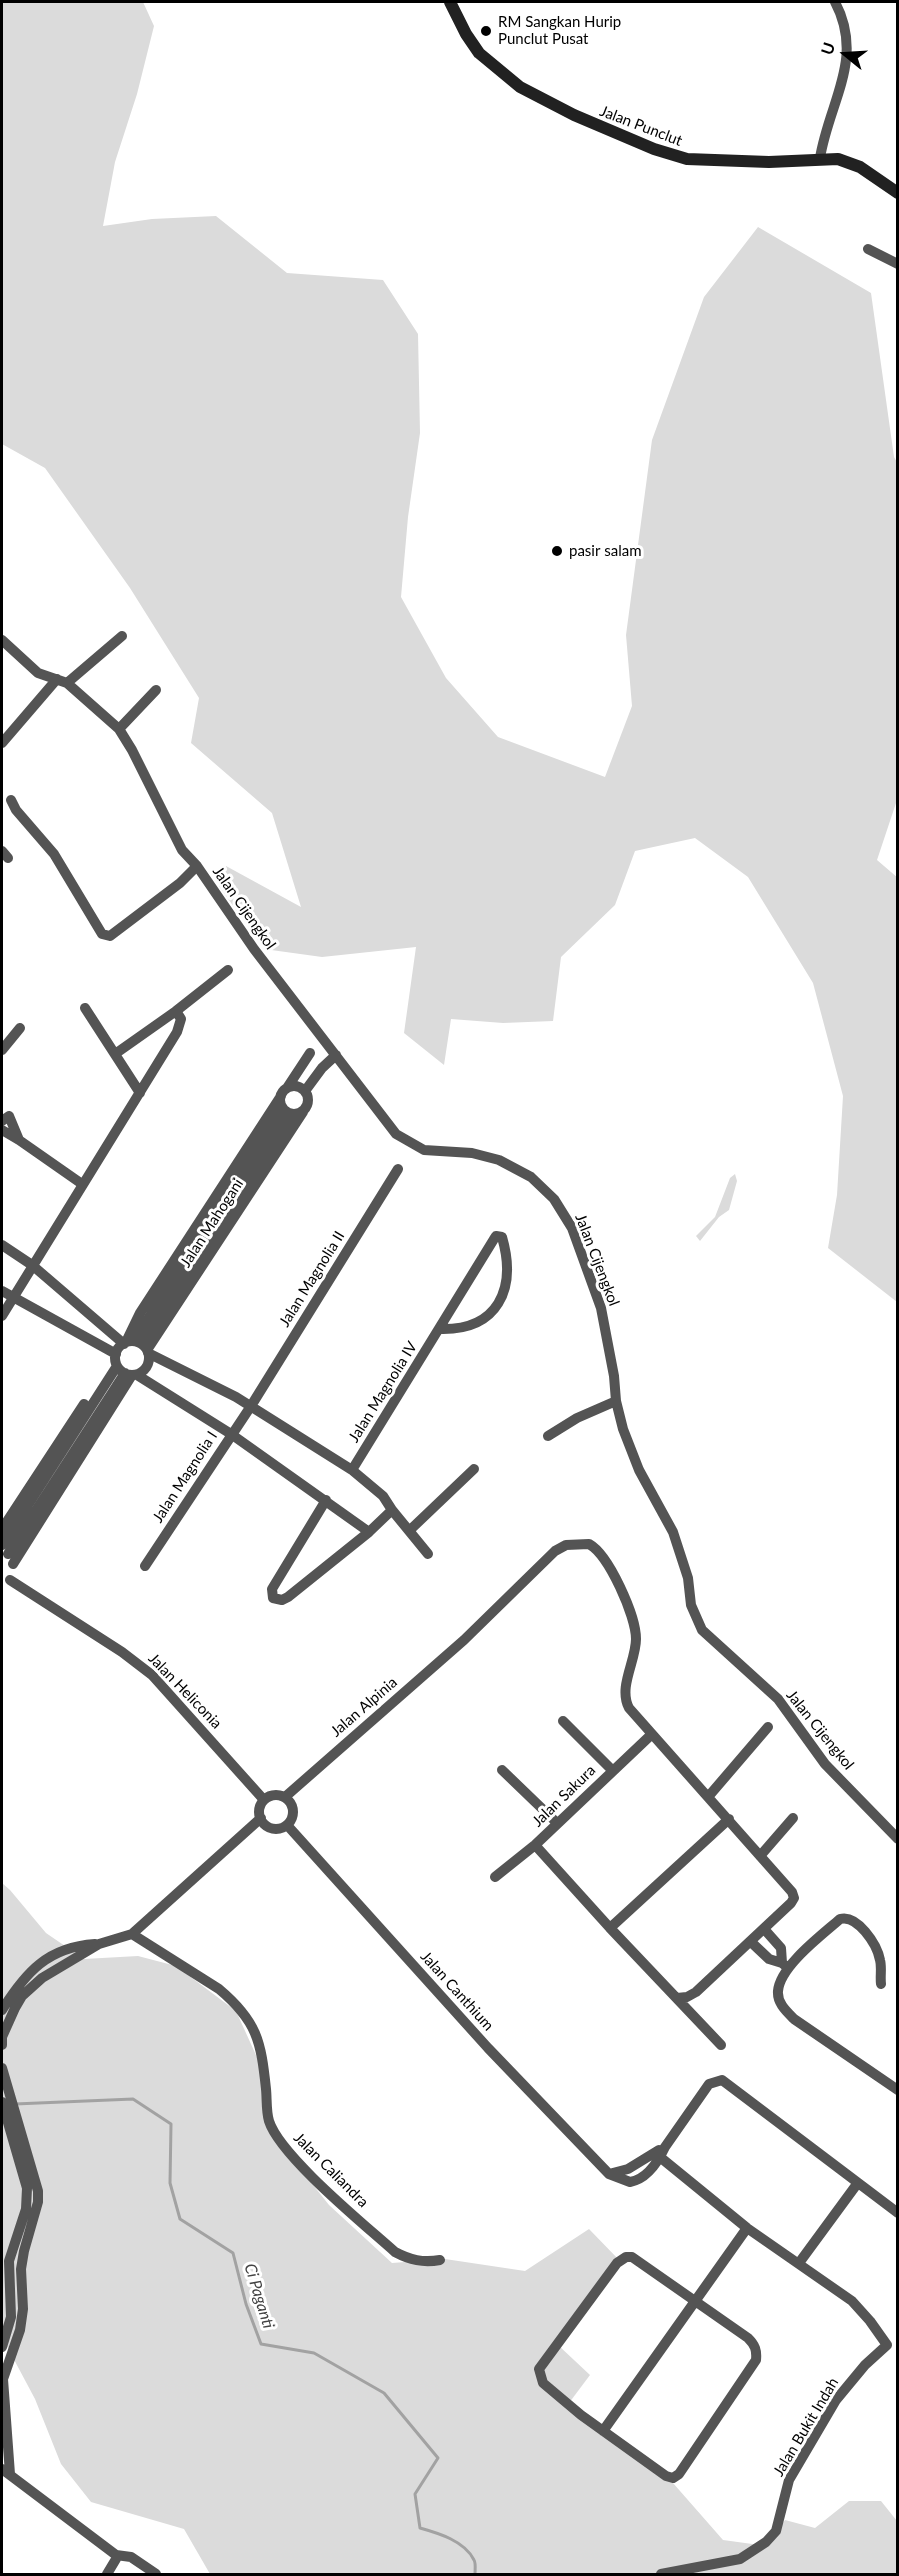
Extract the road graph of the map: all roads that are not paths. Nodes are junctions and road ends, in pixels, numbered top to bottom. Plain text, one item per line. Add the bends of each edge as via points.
1 (450, 2) edge
2 (835, 2) edge
3 (820, 158) junction
4 (897, 193) edge
5 (868, 249) dead end
6 (897, 264) edge
7 (122, 636) dead end
8 (2, 640) edge
9 (62, 681) junction
10 (156, 690) dead end
11 (119, 729) junction
12 (2, 743) edge
13 (11, 800) dead end
14 (197, 866) junction
15 (228, 970) dead end
16 (85, 1008) dead end
17 (176, 1011) junction
18 (20, 1028) dead end
19 (2, 1050) edge
20 (310, 1053) dead end
21 (115, 1054) junction
22 (336, 1055) junction
23 (305, 1091) junction
24 (284, 1092) junction
25 (140, 1093) junction
26 (287, 1112) junction
27 (303, 1112) junction
28 (2, 1121) edge
29 (2, 1131) edge
30 (19, 1140) junction
31 (398, 1169) dead end
32 (82, 1184) junction
33 (2, 1245) edge
34 (32, 1265) junction
35 (2, 1291) edge
36 (13, 1299) junction
37 (2, 1316) edge
38 (439, 1329) junction
39 (137, 1346) junction
40 (123, 1367) junction
41 (616, 1401) junction
42 (251, 1406) junction
43 (231, 1434) junction
44 (548, 1436) dead end
45 (474, 1469) dead end
46 (352, 1470) junction
47 (326, 1500) junction
48 (392, 1510) junction
49 (2, 1529) edge
50 (410, 1530) junction
51 (369, 1532) junction
52 (4, 1549) edge
53 (428, 1554) dead end
54 (13, 1564) junction
55 (145, 1566) dead end
56 (6, 1584) edge
57 (563, 1721) dead end
58 (768, 1727) dead end
59 (652, 1734) junction
60 (502, 1770) dead end
61 (612, 1770) junction
62 (285, 1797) junction
63 (708, 1797) junction
64 (264, 1800) junction
65 (261, 1818) junction
66 (793, 1818) dead end
67 (729, 1819) junction
68 (556, 1823) junction
69 (287, 1825) junction
70 (897, 1839) edge
71 (535, 1845) junction
72 (760, 1856) junction
73 (495, 1877) dead end
74 (610, 1928) junction
75 (765, 1930) junction
76 (132, 1934) junction
77 (751, 1942) junction
78 (99, 1944) junction
79 (785, 1965) junction
80 (881, 1984) dead end
81 (677, 1998) junction
82 (2, 2010) edge
83 (2, 2045) edge
84 (722, 2045) dead end
85 (2, 2068) edge
86 (897, 2090) edge
87 (2, 2102) edge
88 (657, 2156) junction
89 (28, 2172) junction
90 (857, 2184) junction
91 (897, 2212) edge
92 (747, 2228) junction
93 (440, 2260) dead end
94 (799, 2263) junction
95 (694, 2302) junction
96 (2, 2347) edge
97 (892, 2347) edge
98 (603, 2431) junction
99 (6, 2471) edge
100 (116, 2555) junction
101 (106, 2574) edge
102 (156, 2574) edge
103 (662, 2574) edge

1 - 3 main road, Jalan Punclut via 479,53 520,87 654,149 687,159 769,162
2 - 3 street via 842,16 848,57
3 - 4 main road, Jalan Punclut via 860,166
5 - 6 street
7 - 9 street
8 - 9 street, Jalan Cijengkol via 38,673
9 - 11 street, Jalan Cijengkol
9 - 12 street
10 - 11 street
11 - 14 street, Jalan Cijengkol via 182,850
13 - 14 street via 54,854 106,937
14 - 22 street, Jalan Cijengkol via 254,949
15 - 17 street
16 - 21 street
17 - 21 street
17 - 25 street via 181,1018 177,1032
18 - 19 street
20 - 24 street
21 - 25 street
22 - 23 street
22 - 41 street, Jalan Cijengkol via 396,1134 424,1150 471,1153 499,1160 531,1177 554,1199 572,1228 601,1308
23 - 24 street via 297,1086
23 - 27 street via 308,1102
24 - 26 street via 280,1103
24 - 39 street via 140,1313
25 - 32 street
26 - 27 street
26 - 39 street
27 - 39 street, Jalan Mahogani
28 - 30 street via 9,1116
29 - 30 street
30 - 32 street
31 - 42 street, Jalan Magnolia II
32 - 34 street
33 - 34 street
34 - 36 street
34 - 39 street
35 - 36 street
36 - 37 street
36 - 40 street
38 - 38 street, Jalan Magnolia IV via 496,1236 502,1237 509,1272 500,1301 468,1327
38 - 46 street, Jalan Magnolia IV
39 - 40 street
39 - 40 street via 147,1366
39 - 42 street
40 - 43 street
40 - 49 street
40 - 52 street
40 - 54 street
41 - 44 street
41 - 70 street, Jalan Cijengkol via 639,1470 673,1532 688,1578 691,1605 702,1630 778,1699 825,1764
42 - 43 street, Jalan Magnolia I
42 - 46 street
43 - 47 street
43 - 55 street, Jalan Magnolia I
45 - 50 street
46 - 48 street via 383,1496
47 - 51 street
47 - 51 street via 272,1589 273,1598 288,1597
48 - 50 street
48 - 51 street
50 - 53 street
52 - 54 street
54 - 56 street
56 - 64 street, Jalan Heliconia via 122,1652 152,1676
57 - 61 street
58 - 63 street
59 - 61 street, Jalan Sakura
59 - 62 street, Jalan Alpinia via 626,1702 636,1641 631,1614 618,1583 599,1552 589,1544 566,1545
59 - 63 street
60 - 68 street
61 - 68 street, Jalan Sakura
62 - 64 street via 274,1795
62 - 69 street via 293,1810
63 - 67 street
64 - 65 street
65 - 69 street via 269,1827
65 - 76 street
66 - 72 street
67 - 72 street
67 - 74 street
68 - 71 street, Jalan Sakura
69 - 88 street, Jalan Canthium via 488,2048 609,2174 634,2181 644,2177
71 - 73 street, Jalan Sakura
71 - 74 street
72 - 75 street via 794,1898
74 - 81 street
75 - 77 street
75 - 79 street via 781,1948
76 - 78 street
76 - 93 street, Jalan Caliandra via 219,1989 255,2028 262,2054 268,2120 300,2163 395,2252 410,2260
77 - 79 street via 769,1959
77 - 81 street via 696,1992
78 - 82 street via 77,1945 44,1960 18,1985
78 - 83 street via 58,1966 22,1996 10,2017
79 - 80 street via 846,1917 865,1931 880,1958
79 - 86 street via 778,1989 782,2008
81 - 84 street
85 - 89 street
87 - 89 street
88 - 90 street, Jalan Canthium via 709,2084 722,2080
88 - 92 street
89 - 96 street via 26,2209 9,2261 11,2317
89 - 99 street via 38,2191 38,2202 24,2251 20,2330 3,2379
90 - 91 street
90 - 94 street
92 - 94 street
92 - 95 street
94 - 97 street via 852,2301
95 - 98 street
95 - 98 street via 632,2257 626,2257 617,2263 539,2369 543,2384
95 - 98 street via 747,2338 757,2352 756,2360 679,2474 673,2478 666,2476
97 - 103 street, Jalan Bukit Indah via 865,2365 836,2400 789,2480 776,2532 766,2542 740,2559
99 - 100 street
100 - 101 street
100 - 102 street via 131,2557

